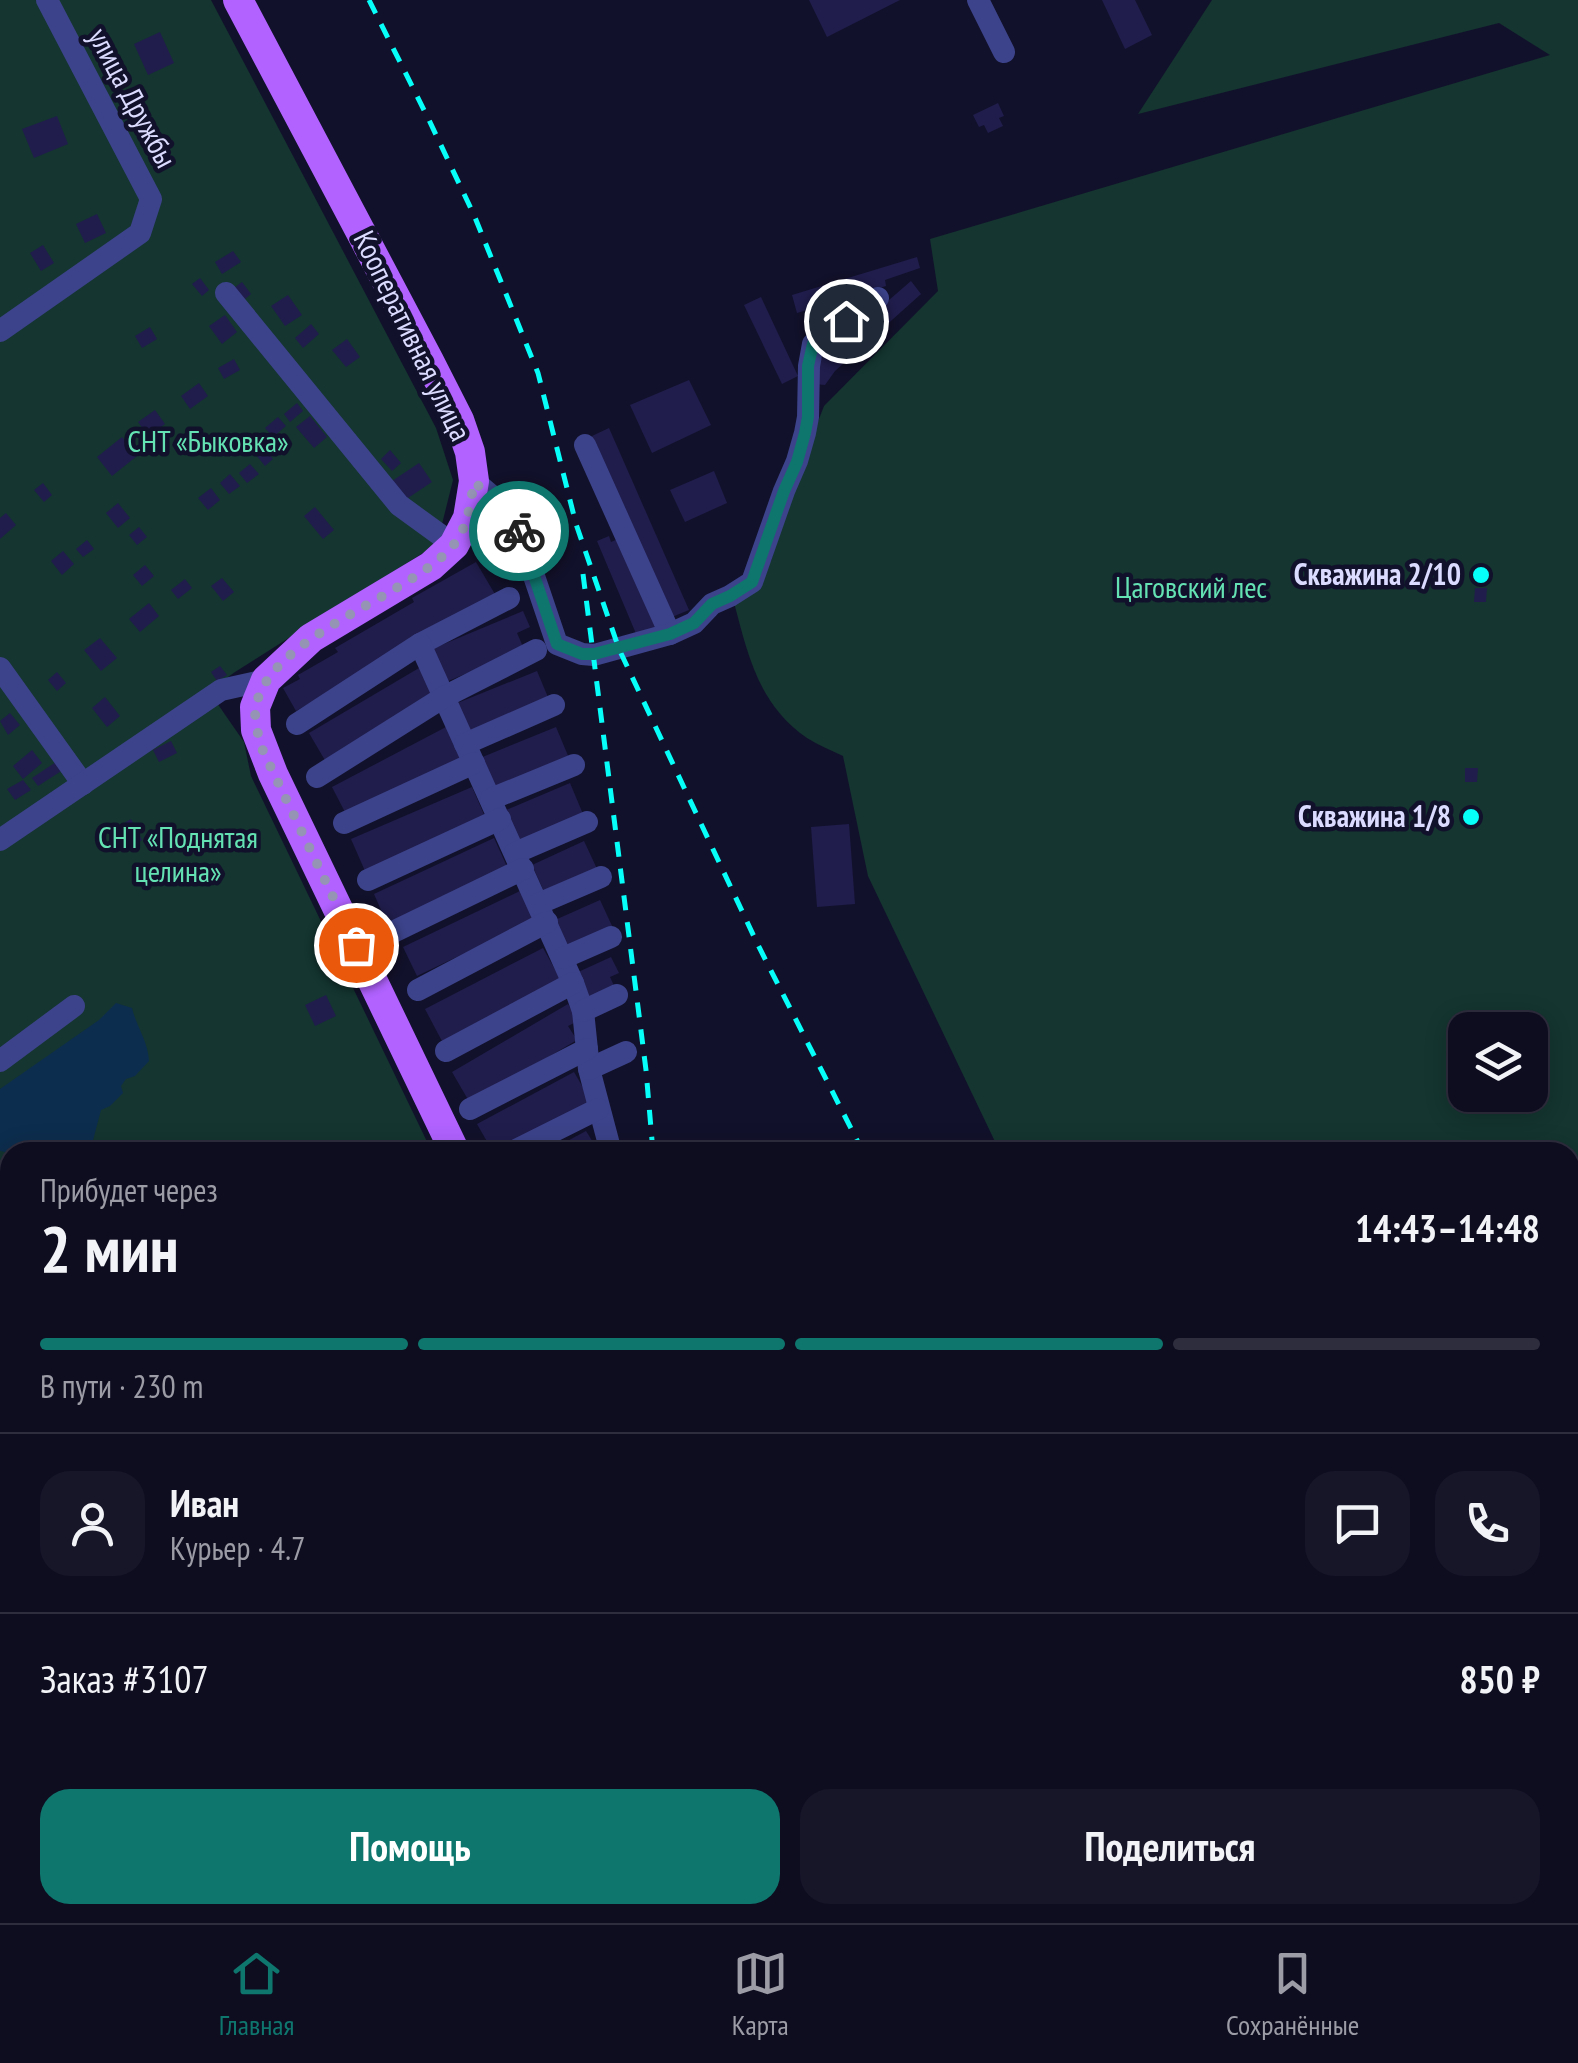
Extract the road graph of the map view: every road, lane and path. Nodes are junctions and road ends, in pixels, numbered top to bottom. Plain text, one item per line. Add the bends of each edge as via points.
1 (47, 0) edge
2 (238, 0) edge
3 (978, 0) edge
4 (1004, 52) dead end
5 (226, 293) dead end
6 (878, 298) dead end
7 (0, 331) edge
8 (585, 445) dead end
9 (474, 482) junction
10 (454, 545) junction
11 (509, 598) dead end
12 (670, 634) junction
13 (420, 644) junction
14 (536, 650) dead end
15 (0, 668) edge
16 (266, 680) junction
17 (444, 697) junction
18 (554, 705) dead end
19 (297, 724) dead end
20 (470, 754) junction
21 (574, 765) dead end
22 (317, 778) dead end
23 (83, 784) junction
24 (495, 809) junction
25 (587, 822) dead end
26 (344, 823) dead end
27 (0, 840) edge
28 (519, 861) junction
29 (600, 877) dead end
30 (368, 880) dead end
31 (543, 913) junction
32 (393, 932) dead end
33 (611, 938) dead end
34 (563, 958) junction
35 (573, 983) junction
36 (418, 990) dead end
37 (617, 994) dead end
38 (74, 1006) dead end
39 (584, 1011) junction
40 (446, 1051) dead end
41 (626, 1052) dead end
42 (588, 1059) junction
43 (0, 1061) edge
44 (470, 1109) dead end
45 (598, 1109) junction
46 (450, 1142) edge
47 (532, 1142) edge
48 (608, 1142) edge

1 - 7 street, улица Дружбы via 151,200 140,233
2 - 9 main road, Кооперативная улица via 459,420
3 - 4 street
5 - 10 street via 399,505
6 - 12 street via 813,344 805,433 752,582
8 - 12 street
9 - 10 main road, Кооперативная улица via 468,518
9 - 12 street via 513,514 557,644 594,654
10 - 16 main road via 312,638
11 - 13 street
13 - 17 street
13 - 19 street
14 - 17 street
15 - 23 street
16 - 23 street via 221,690
16 - 46 main road via 255,707 263,751
17 - 20 street
17 - 22 street
18 - 20 street
20 - 24 street
20 - 26 street
21 - 24 street
23 - 27 street
24 - 28 street
24 - 30 street
25 - 28 street
28 - 31 street
28 - 32 street
29 - 31 street
31 - 34 street
31 - 36 street
33 - 34 street
34 - 35 street
35 - 39 street
35 - 40 street
37 - 39 street
38 - 43 street
39 - 42 street
41 - 42 street
42 - 44 street
42 - 45 street
45 - 47 street
45 - 48 street

